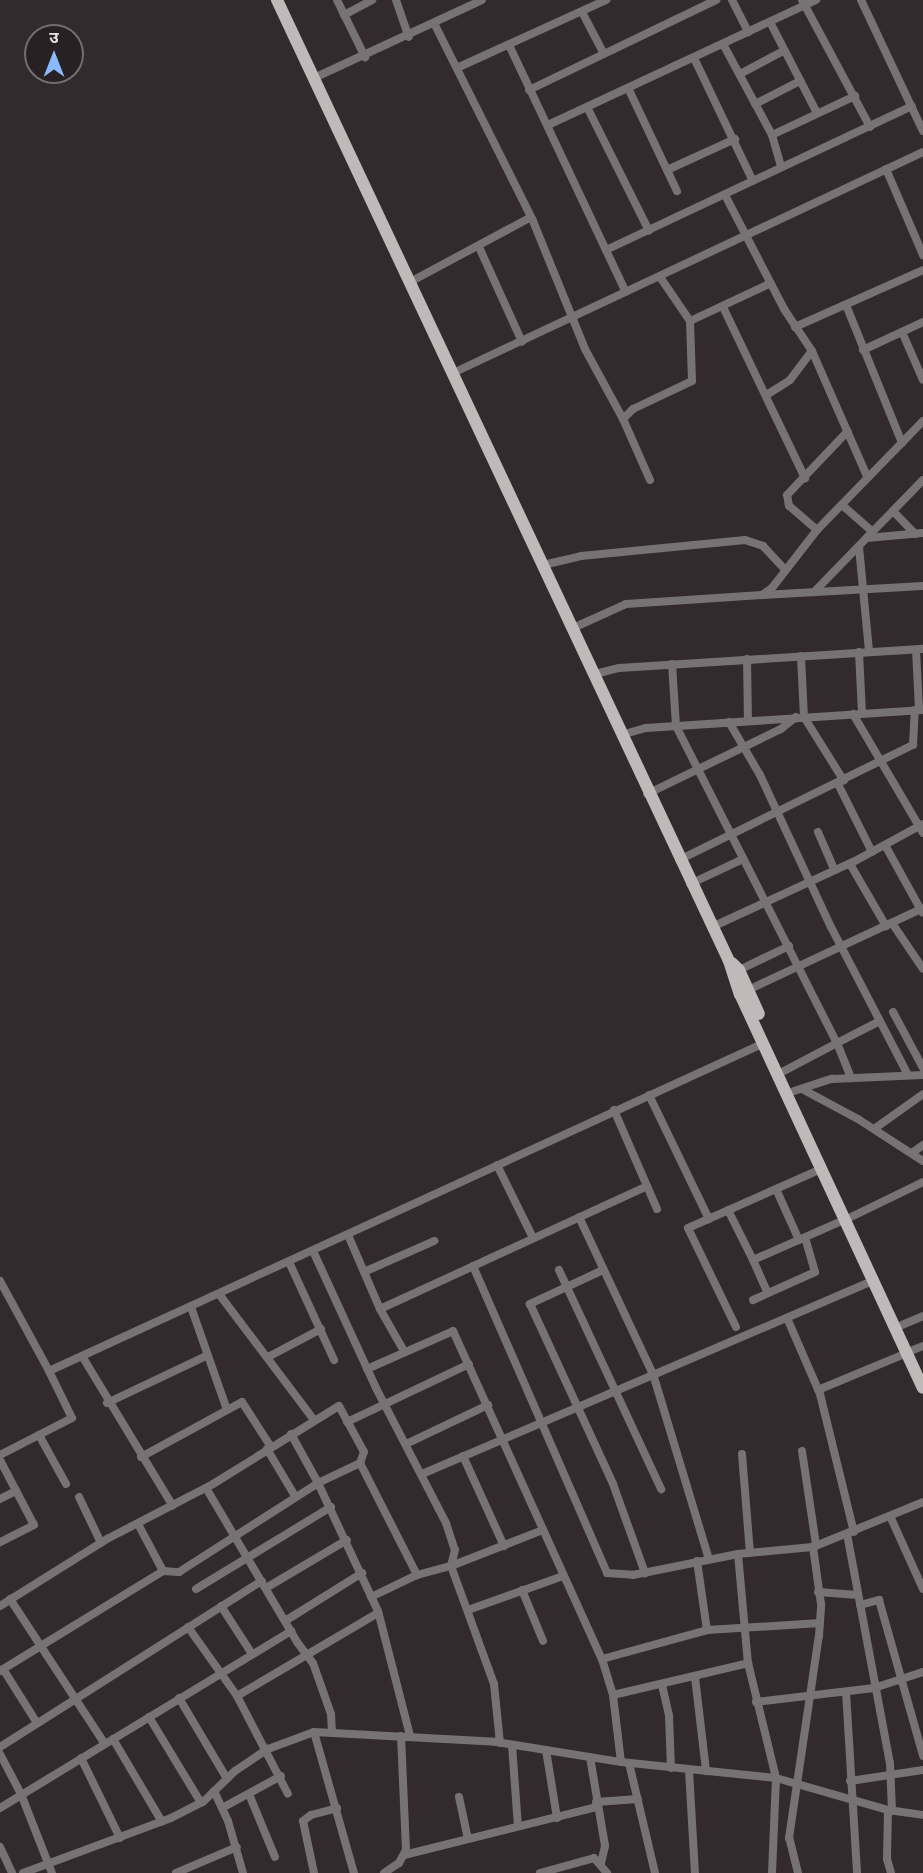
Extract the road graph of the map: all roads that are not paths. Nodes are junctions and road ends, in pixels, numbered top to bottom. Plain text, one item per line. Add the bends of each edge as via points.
1 (277, 0) edge
2 (337, 0) edge
3 (372, 0) edge
4 (396, 0) edge
5 (482, 0) edge
6 (606, 0) edge
7 (716, 0) edge
8 (732, 0) edge
9 (816, 0) edge
10 (861, 0) edge
11 (803, 2) edge
12 (582, 12) junction
13 (344, 15) junction
14 (770, 22) junction
15 (434, 23) junction
16 (747, 33) junction
17 (409, 37) junction
18 (723, 44) junction
19 (509, 45) junction
20 (783, 51) junction
21 (604, 54) junction
22 (365, 57) junction
23 (694, 58) junction
24 (459, 67) junction
25 (740, 74) junction
26 (314, 78) junction
27 (800, 81) junction
28 (529, 90) junction
29 (629, 90) junction
30 (855, 96) junction
31 (755, 104) junction
32 (912, 106) junction
33 (588, 109) junction
34 (817, 113) junction
35 (548, 125) junction
36 (870, 127) junction
37 (923, 131) edge
38 (772, 135) junction
39 (735, 140) junction
40 (923, 152) edge
41 (781, 167) junction
42 (886, 169) junction
43 (666, 170) junction
44 (753, 181) junction
45 (677, 191) dead end
46 (725, 195) junction
47 (531, 217) junction
48 (649, 231) junction
49 (745, 236) junction
50 (479, 247) junction
51 (606, 250) junction
52 (923, 255) edge
53 (923, 270) edge
54 (660, 278) junction
55 (410, 282) junction
56 (771, 283) junction
57 (626, 292) junction
58 (846, 305) junction
59 (723, 307) junction
60 (573, 319) junction
61 (690, 321) junction
62 (923, 322) edge
63 (795, 327) junction
64 (902, 332) junction
65 (522, 342) junction
66 (863, 350) junction
67 (812, 351) junction
68 (453, 373) junction
69 (923, 380) edge
70 (768, 394) junction
71 (623, 419) junction
72 (923, 421) edge
73 (848, 431) junction
74 (902, 443) junction
75 (867, 476) junction
76 (805, 478) junction
77 (650, 480) dead end
78 (923, 480) edge
79 (923, 491) edge
80 (912, 492) junction
81 (842, 505) junction
82 (893, 512) junction
83 (817, 530) junction
84 (873, 532) junction
85 (919, 534) edge
86 (867, 538) junction
87 (859, 547) junction
88 (543, 564) junction
89 (785, 570) junction
90 (923, 586) edge
91 (864, 589) junction
92 (814, 592) junction
93 (762, 595) junction
94 (573, 628) junction
95 (920, 650) edge
96 (869, 651) junction
97 (859, 652) junction
98 (801, 656) junction
99 (747, 659) junction
100 (672, 664) junction
101 (595, 674) junction
102 (919, 710) edge
103 (862, 713) junction
104 (853, 714) junction
105 (800, 717) junction
106 (748, 720) junction
107 (729, 722) junction
108 (676, 726) junction
109 (621, 735) junction
110 (744, 748) junction
111 (882, 760) junction
112 (700, 768) junction
113 (841, 783) junction
114 (647, 794) junction
115 (779, 813) junction
116 (922, 828) edge
117 (818, 832) dead end
118 (732, 836) junction
119 (885, 845) junction
120 (872, 852) junction
121 (743, 859) junction
122 (679, 860) junction
123 (849, 864) junction
124 (834, 869) junction
125 (810, 880) junction
126 (690, 884) junction
127 (763, 902) junction
128 (922, 910) edge
129 (889, 925) junction
130 (712, 927) junction
131 (789, 946) junction
132 (842, 947) junction
133 (800, 966) junction
134 (923, 969) edge
135 (735, 972) junction
136 (748, 990) junction
137 (893, 1012) dead end
138 (880, 1021) junction
139 (764, 1043) junction
140 (837, 1043) junction
141 (923, 1068) edge
142 (784, 1071) junction
143 (908, 1075) junction
144 (923, 1075) edge
145 (852, 1078) junction
146 (798, 1090) junction
147 (923, 1094) edge
148 (649, 1095) junction
149 (614, 1110) junction
150 (874, 1129) junction
151 (923, 1145) edge
152 (912, 1153) junction
153 (923, 1161) edge
154 (497, 1165) junction
155 (821, 1169) junction
156 (923, 1182) edge
157 (647, 1186) junction
158 (776, 1189) junction
159 (657, 1209) dead end
160 (728, 1210) junction
161 (579, 1217) junction
162 (847, 1218) junction
163 (708, 1219) junction
164 (348, 1235) junction
165 (533, 1238) junction
166 (802, 1238) junction
167 (434, 1241) dead end
168 (313, 1251) junction
169 (753, 1260) junction
170 (289, 1262) junction
171 (473, 1266) junction
172 (559, 1270) dead end
173 (603, 1270) junction
174 (364, 1272) junction
175 (0, 1281) edge
176 (872, 1281) junction
177 (566, 1287) junction
178 (768, 1293) junction
179 (219, 1294) junction
180 (4, 1297) edge
181 (753, 1300) dead end
182 (191, 1307) junction
183 (380, 1309) junction
184 (923, 1316) edge
185 (787, 1318) junction
186 (902, 1325) junction
187 (736, 1327) dead end
188 (321, 1329) junction
189 (914, 1350) edge
190 (404, 1351) junction
191 (82, 1356) junction
192 (206, 1356) junction
193 (267, 1357) junction
194 (334, 1360) dead end
195 (468, 1364) junction
196 (367, 1369) junction
197 (923, 1370) edge
198 (49, 1371) junction
199 (654, 1374) junction
200 (923, 1388) edge
201 (614, 1390) junction
202 (818, 1390) junction
203 (108, 1403) junction
204 (385, 1404) junction
205 (488, 1405) junction
206 (575, 1406) junction
207 (227, 1410) junction
208 (314, 1420) junction
209 (540, 1421) junction
210 (347, 1422) junction
211 (291, 1434) junction
212 (39, 1435) junction
213 (503, 1437) junction
214 (406, 1444) junction
215 (269, 1448) junction
216 (802, 1451) dead end
217 (742, 1454) dead end
218 (0, 1455) edge
219 (463, 1456) junction
220 (141, 1457) junction
221 (0, 1460) edge
222 (360, 1462) junction
223 (422, 1474) junction
224 (318, 1483) junction
225 (66, 1484) dead end
226 (206, 1488) junction
227 (661, 1489) dead end
228 (16, 1491) junction
229 (295, 1496) junction
230 (79, 1497) dead end
231 (0, 1499) edge
232 (923, 1502) edge
233 (173, 1506) junction
234 (331, 1507) junction
235 (890, 1516) junction
236 (138, 1524) junction
237 (543, 1530) junction
238 (850, 1533) junction
239 (236, 1536) junction
240 (347, 1540) junction
241 (0, 1542) edge
242 (101, 1542) junction
243 (504, 1546) junction
244 (814, 1546) junction
245 (750, 1553) junction
246 (738, 1554) junction
247 (247, 1557) junction
248 (708, 1559) junction
249 (697, 1561) junction
250 (452, 1566) junction
251 (163, 1571) junction
252 (362, 1573) junction
253 (645, 1573) junction
254 (417, 1575) junction
255 (563, 1575) junction
256 (264, 1585) junction
257 (196, 1589) dead end
258 (923, 1589) edge
259 (522, 1590) junction
260 (818, 1592) junction
261 (858, 1595) junction
262 (371, 1597) junction
263 (10, 1599) junction
264 (860, 1605) junction
265 (0, 1606) edge
266 (221, 1606) junction
267 (468, 1610) junction
268 (378, 1613) junction
269 (285, 1621) junction
270 (820, 1623) junction
271 (743, 1625) junction
272 (188, 1627) junction
273 (706, 1630) junction
274 (291, 1631) junction
275 (543, 1641) dead end
276 (41, 1646) junction
277 (252, 1654) junction
278 (306, 1654) junction
279 (602, 1659) junction
280 (748, 1663) junction
281 (2, 1670) edge
282 (222, 1672) junction
283 (923, 1672) edge
284 (695, 1677) junction
285 (903, 1678) junction
286 (662, 1685) junction
287 (874, 1688) junction
288 (846, 1692) junction
289 (613, 1695) junction
290 (237, 1696) junction
291 (813, 1697) junction
292 (179, 1698) junction
293 (75, 1699) junction
294 (756, 1702) junction
295 (149, 1717) junction
296 (37, 1723) junction
297 (314, 1732) junction
298 (332, 1732) junction
299 (401, 1736) junction
300 (410, 1736) junction
301 (113, 1739) junction
302 (500, 1743) junction
303 (105, 1744) junction
304 (512, 1745) junction
305 (0, 1747) edge
306 (268, 1749) junction
307 (546, 1750) junction
308 (0, 1754) edge
309 (923, 1756) edge
310 (590, 1757) junction
311 (81, 1758) junction
312 (625, 1762) junction
313 (671, 1768) junction
314 (689, 1770) junction
315 (923, 1770) edge
316 (706, 1771) junction
317 (281, 1776) junction
318 (890, 1776) junction
319 (776, 1778) junction
320 (227, 1779) junction
321 (850, 1782) junction
322 (798, 1784) junction
323 (214, 1791) junction
324 (21, 1794) junction
325 (249, 1794) junction
326 (288, 1794) dead end
327 (459, 1797) dead end
328 (850, 1798) junction
329 (638, 1799) junction
330 (201, 1803) junction
331 (597, 1804) junction
332 (0, 1808) edge
333 (222, 1808) junction
334 (337, 1808) junction
335 (890, 1810) junction
336 (923, 1815) edge
337 (557, 1818) junction
338 (162, 1822) junction
339 (518, 1826) junction
340 (120, 1838) junction
341 (468, 1839) junction
342 (0, 1847) edge
343 (237, 1847) junction
344 (404, 1855) junction
345 (275, 1857) dead end
346 (49, 1863) junction
347 (601, 1864) junction
348 (569, 1869) edge
349 (12, 1873) edge
350 (23, 1873) edge
351 (52, 1873) edge
352 (176, 1873) edge
353 (243, 1873) edge
354 (314, 1873) edge
355 (354, 1873) edge
356 (384, 1873) edge
357 (540, 1873) edge
358 (608, 1873) edge
359 (654, 1873) edge
360 (695, 1873) edge
361 (772, 1873) edge
362 (798, 1873) edge
363 (857, 1873) edge
364 (891, 1873) edge

1 - 26 main road
2 - 13 street
3 - 13 street
4 - 17 street
5 - 15 street
6 - 12 street
7 - 21 street
8 - 16 street
9 - 11 street
10 - 32 street
11 - 14 street
11 - 30 street
12 - 19 street
12 - 21 street
13 - 22 street
14 - 16 street
14 - 20 street
15 - 17 street
15 - 24 street
16 - 18 street
17 - 22 street
18 - 23 street
18 - 25 street
19 - 24 street
19 - 28 street
20 - 25 street
20 - 27 street
21 - 28 street
22 - 26 street
23 - 29 street
23 - 39 street
24 - 47 street
25 - 31 street
26 - 55 main road
27 - 31 street
27 - 34 street
28 - 35 street
29 - 33 street
29 - 43 street
30 - 34 street
30 - 36 street
31 - 38 street
32 - 36 street
32 - 37 street
33 - 35 street
33 - 48 street
34 - 38 street
35 - 51 street
36 - 41 street
38 - 41 street
39 - 43 street
39 - 44 street
40 - 42 street
41 - 44 street
42 - 49 street
42 - 52 street
43 - 45 street
44 - 46 street
46 - 48 street
46 - 49 street
47 - 50 street
47 - 60 street
48 - 51 street
49 - 54 street
49 - 56 street
50 - 55 street
50 - 65 street
51 - 57 street
53 - 58 street
54 - 57 street
54 - 61 street
55 - 68 main road
56 - 59 street
56 - 63 street
57 - 60 street
58 - 63 street
58 - 66 street
59 - 61 street
59 - 70 street
60 - 65 street
60 - 71 street via 592,364
61 - 71 street via 692,381 633,409
62 - 64 street
63 - 67 street
64 - 66 street
64 - 69 street
65 - 68 street
66 - 74 street
67 - 70 street via 789,380
67 - 73 street
68 - 88 main road
70 - 76 street
71 - 77 street
72 - 74 street
73 - 75 street
73 - 76 street
74 - 75 street
75 - 81 street
76 - 83 street via 791,490 786,501
78 - 80 street
79 - 80 street
80 - 82 street
81 - 83 street
81 - 84 street
82 - 84 street
82 - 85 street
83 - 89 street
84 - 86 street
85 - 86 street
86 - 87 street
87 - 91 street
87 - 92 street
88 - 89 street via 581,556 745,540 764,546
88 - 94 main road
89 - 93 street
90 - 91 street
91 - 92 street
91 - 96 street
92 - 93 street
93 - 94 street via 626,604
94 - 101 main road
95 - 96 street
95 - 102 street
96 - 97 street
97 - 98 street
97 - 103 street
98 - 99 street
98 - 105 street
99 - 100 street
99 - 106 street
100 - 101 street
100 - 108 street
101 - 109 main road
102 - 103 street
102 - 111 street via 916,742
103 - 104 street
104 - 105 street
104 - 111 street
105 - 106 street
105 - 110 street
105 - 113 street
106 - 107 street
107 - 108 street
107 - 110 street
108 - 109 street
108 - 112 street
109 - 114 main road
110 - 112 street
110 - 115 street
111 - 113 street
111 - 116 street
112 - 114 street
112 - 118 street
113 - 115 street
113 - 120 street
114 - 122 main road
115 - 118 street
115 - 125 street
116 - 119 street
117 - 124 street
118 - 121 street
118 - 122 street
119 - 120 street
119 - 128 street
120 - 123 street
121 - 126 street
121 - 127 street
122 - 126 main road
123 - 124 street
123 - 129 street
124 - 125 street
125 - 127 street
125 - 132 street
126 - 130 main road
127 - 130 street
127 - 131 street
128 - 129 street
129 - 132 street
129 - 134 street
130 - 135 main road
131 - 133 street
131 - 135 street
132 - 133 street
132 - 138 street
133 - 136 street
133 - 140 street
135 - 136 main road
135 - 139 main road
136 - 142 main road
137 - 141 street
138 - 140 street
138 - 143 street
139 - 148 street
139 - 155 main road
140 - 142 street
140 - 145 street
142 - 146 main road
143 - 144 street
143 - 145 street
145 - 146 street via 832,1079
146 - 150 street
146 - 162 main road
147 - 150 street
148 - 149 street
148 - 163 street
149 - 154 street
149 - 157 street
150 - 152 street
151 - 152 street
152 - 153 street
154 - 164 street
154 - 165 street
155 - 158 street
155 - 162 main road
156 - 162 street
157 - 159 street
157 - 161 street
158 - 160 street
158 - 166 street
160 - 163 street
160 - 169 street
161 - 165 street
161 - 173 street
162 - 166 street
162 - 176 main road
162 - 186 main road
163 - 187 street via 688,1228
164 - 168 street
164 - 174 street
165 - 171 street
166 - 169 street
166 - 178 street via 815,1272
167 - 174 street
168 - 170 street
168 - 196 street
169 - 178 street
170 - 179 street
170 - 188 street
171 - 183 street
171 - 209 street
172 - 177 street
173 - 177 street
173 - 199 street
174 - 183 street
175 - 180 street
176 - 185 street
176 - 189 main road
177 - 201 street
177 - 206 street via 530,1304
178 - 181 street
179 - 182 street
179 - 193 street
180 - 198 street
182 - 191 street
182 - 192 street
183 - 190 street
184 - 186 street
185 - 199 street
185 - 202 street
186 - 189 main road
188 - 193 street
188 - 194 street
189 - 197 main road
189 - 200 main road
189 - 202 street
190 - 195 street via 453,1331
190 - 196 street
191 - 198 street
191 - 203 street
192 - 203 street
192 - 207 street
193 - 208 street
195 - 204 street
195 - 205 street
196 - 204 street
198 - 212 street via 72,1418
199 - 201 street
199 - 248 street
201 - 206 street
201 - 227 street
202 - 238 street
203 - 220 street
204 - 210 street
204 - 214 street
205 - 213 street
205 - 214 street
206 - 209 street
206 - 253 street via 613,1484
207 - 215 street via 242,1402
207 - 220 street
208 - 210 street via 339,1406
208 - 211 street
209 - 213 street
209 - 253 street via 602,1565 614,1575
210 - 222 street via 364,1452
211 - 215 street
211 - 224 street
212 - 218 street
212 - 225 street
213 - 219 street
213 - 237 street
214 - 223 street
215 - 226 street
215 - 229 street
216 - 244 street
217 - 245 street
219 - 223 street
219 - 243 street
220 - 233 street
221 - 228 street
222 - 224 street
222 - 254 street
223 - 250 street via 453,1540
224 - 229 street
224 - 234 street
226 - 233 street
226 - 239 street
228 - 231 street
228 - 241 street via 34,1525
229 - 239 street
230 - 242 street
232 - 235 street
233 - 236 street
234 - 240 street
234 - 247 street
235 - 238 street
235 - 258 street
236 - 242 street
236 - 251 street
237 - 243 street
237 - 255 street
238 - 244 street
238 - 261 street
239 - 247 street
239 - 251 street via 179,1572
240 - 252 street
240 - 256 street
242 - 263 street
243 - 250 street
244 - 245 street
244 - 260 street
245 - 246 street
246 - 248 street
246 - 271 street
247 - 256 street
247 - 257 street
248 - 249 street
249 - 253 street
249 - 273 street
250 - 254 street
250 - 267 street
251 - 276 street
252 - 262 street
252 - 269 street
254 - 262 street
255 - 259 street
255 - 279 street
256 - 266 street
256 - 269 street
259 - 267 street
259 - 275 street
260 - 261 street
260 - 270 street
261 - 264 street
262 - 268 street
263 - 265 street
263 - 276 street
264 - 285 street via 879,1600
264 - 287 street
266 - 272 street
266 - 277 street
267 - 302 street via 494,1684
268 - 278 street
268 - 300 street
269 - 274 street
270 - 271 street
270 - 291 street
271 - 273 street
271 - 280 street
272 - 282 street
272 - 293 street
273 - 279 street
274 - 277 street
274 - 278 street
276 - 281 street
276 - 293 street
277 - 282 street
278 - 290 street
278 - 298 street via 331,1714
279 - 289 street
280 - 284 street
280 - 294 street
281 - 296 street
282 - 290 street
282 - 292 street
283 - 285 street
284 - 286 street
284 - 316 street
285 - 287 street
285 - 309 street
286 - 289 street
286 - 313 street via 669,1716
287 - 288 street
287 - 318 street
288 - 291 street
288 - 321 street
289 - 312 street
290 - 306 street
291 - 294 street
291 - 322 street
292 - 295 street
292 - 320 street
293 - 296 street
293 - 303 street
294 - 319 street
295 - 301 street
295 - 330 street
296 - 305 street
297 - 298 street
297 - 306 street
297 - 334 street
298 - 299 street
299 - 300 street
299 - 344 street via 408,1833
300 - 302 street
301 - 303 street
301 - 338 street
302 - 304 street
303 - 311 street
304 - 307 street
304 - 339 street
306 - 317 street
306 - 320 street
307 - 310 street
307 - 337 street
308 - 324 street
310 - 312 street
310 - 331 street
311 - 324 street
311 - 340 street
312 - 313 street
312 - 329 street
313 - 314 street
314 - 316 street
314 - 360 street
315 - 318 street
316 - 319 street
317 - 325 street
317 - 326 street
318 - 321 street
318 - 335 street
319 - 322 street
319 - 361 street
320 - 323 street
321 - 328 street
322 - 328 street
322 - 362 street via 789,1838
323 - 330 street
323 - 333 street
324 - 332 street
324 - 346 street
325 - 333 street
325 - 345 street
327 - 341 street
328 - 335 street
328 - 363 street
329 - 331 street
329 - 359 street
330 - 338 street
331 - 337 street
331 - 347 street via 605,1846
333 - 343 street
334 - 354 street via 303,1821
334 - 355 street
335 - 336 street
335 - 364 street via 887,1859
337 - 339 street
338 - 340 street
339 - 341 street
340 - 346 street
341 - 344 street
342 - 349 street
343 - 352 street
343 - 353 street
344 - 356 street
346 - 350 street
346 - 351 street
347 - 348 street via 594,1858
347 - 358 street
348 - 357 street

